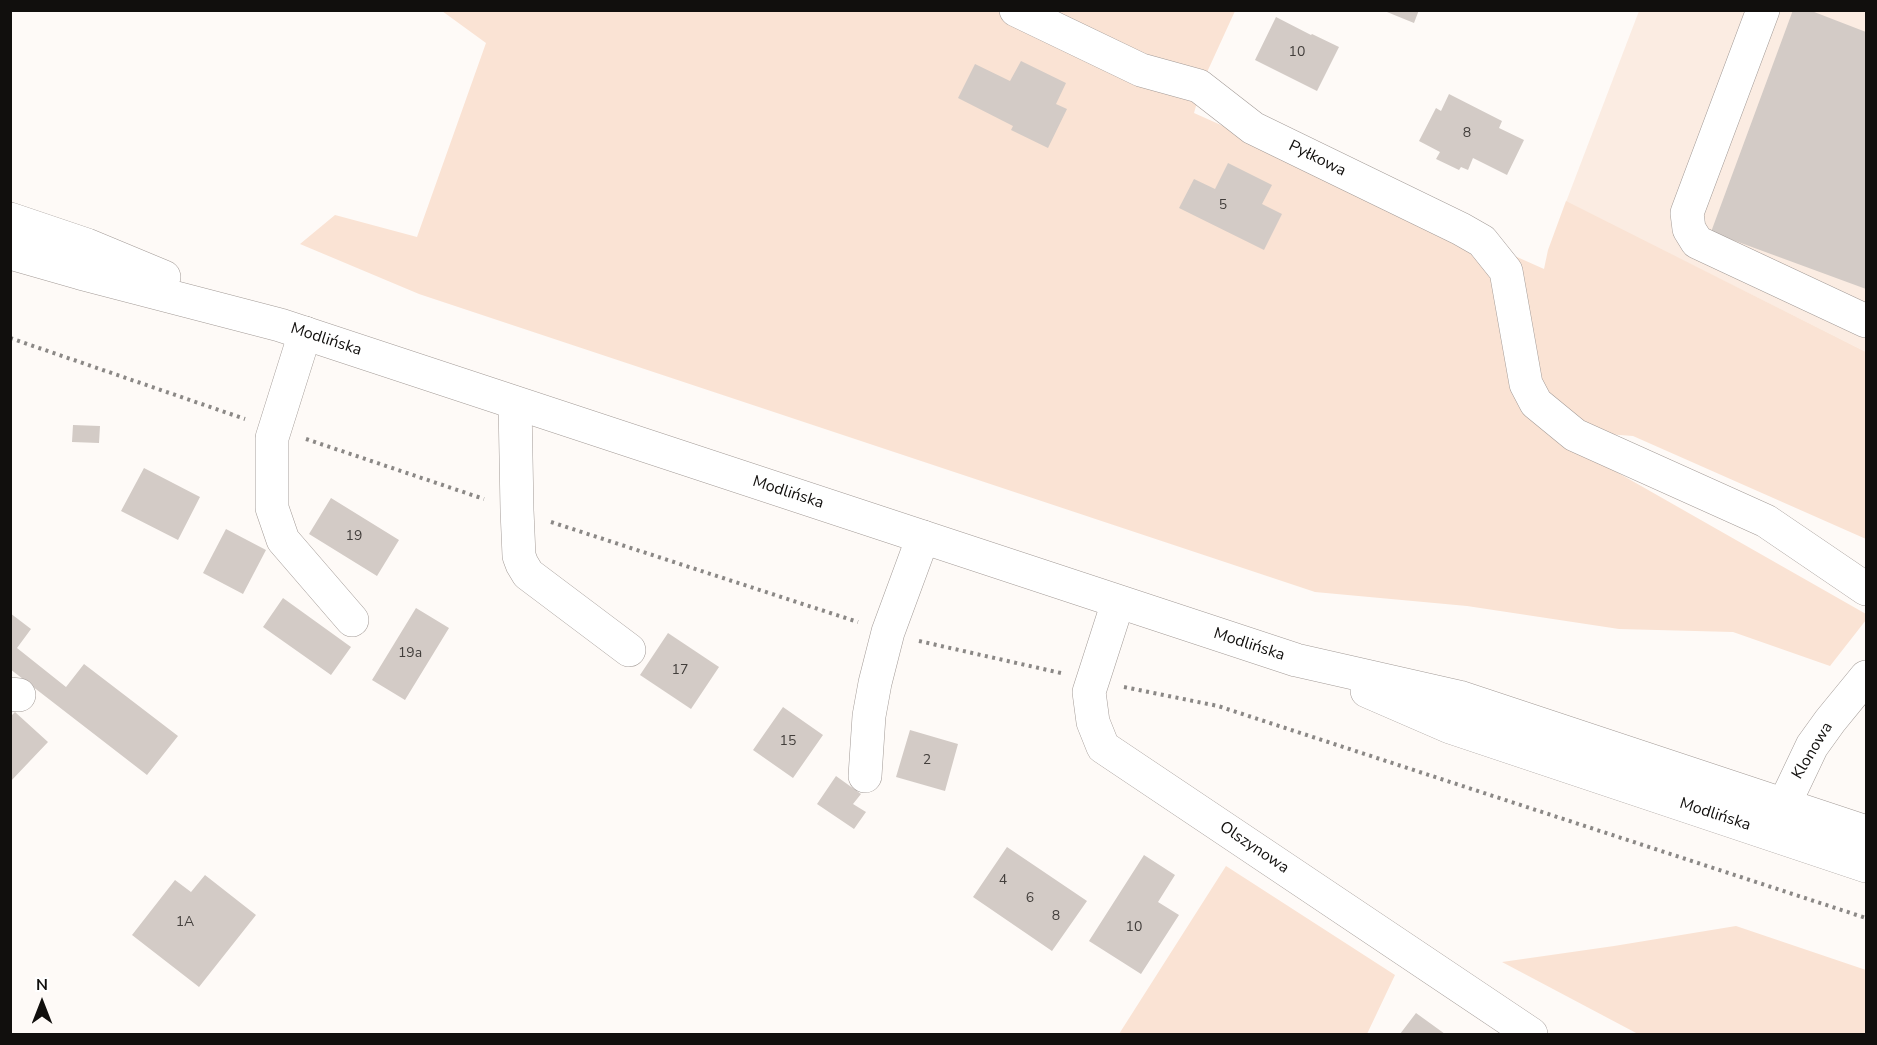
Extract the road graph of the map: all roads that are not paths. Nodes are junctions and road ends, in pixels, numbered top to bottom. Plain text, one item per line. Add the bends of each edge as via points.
1 (1016, 10) edge
2 (1763, 10) edge
3 (10, 219) edge
4 (10, 253) edge
5 (1866, 321) edge
6 (292, 329) junction
7 (515, 403) junction
8 (922, 537) junction
9 (1866, 589) edge
10 (1118, 602) junction
11 (352, 620) dead end
12 (630, 650) dead end
13 (1866, 677) edge
14 (865, 776) dead end
15 (1777, 818) junction
16 (1866, 832) edge
17 (1866, 866) edge
18 (1531, 1035) edge

1 - 9 main road, Pyłkowa via 1141,70 1199,86 1253,128 1482,241 1506,271 1526,384 1536,403 1575,435 1766,521
2 - 5 main road via 1687,213 1689,229 1697,243
3 - 6 main road, Modlińska via 87,245
4 - 6 main road, Modlińska
6 - 7 main road, Modlińska
6 - 11 main road via 272,438 272,507 283,540
7 - 8 main road, Modlińska
7 - 12 main road via 522,564 528,574
8 - 10 main road, Modlińska
8 - 14 main road via 888,632 875,683
10 - 15 main road, Modlińska via 1296,660 1450,727
10 - 18 main road, Olszynowa via 1089,692 1093,722 1103,747
13 - 15 main road, Klonowa via 1812,746
15 - 16 main road, Modlińska
15 - 17 main road, Modlińska

